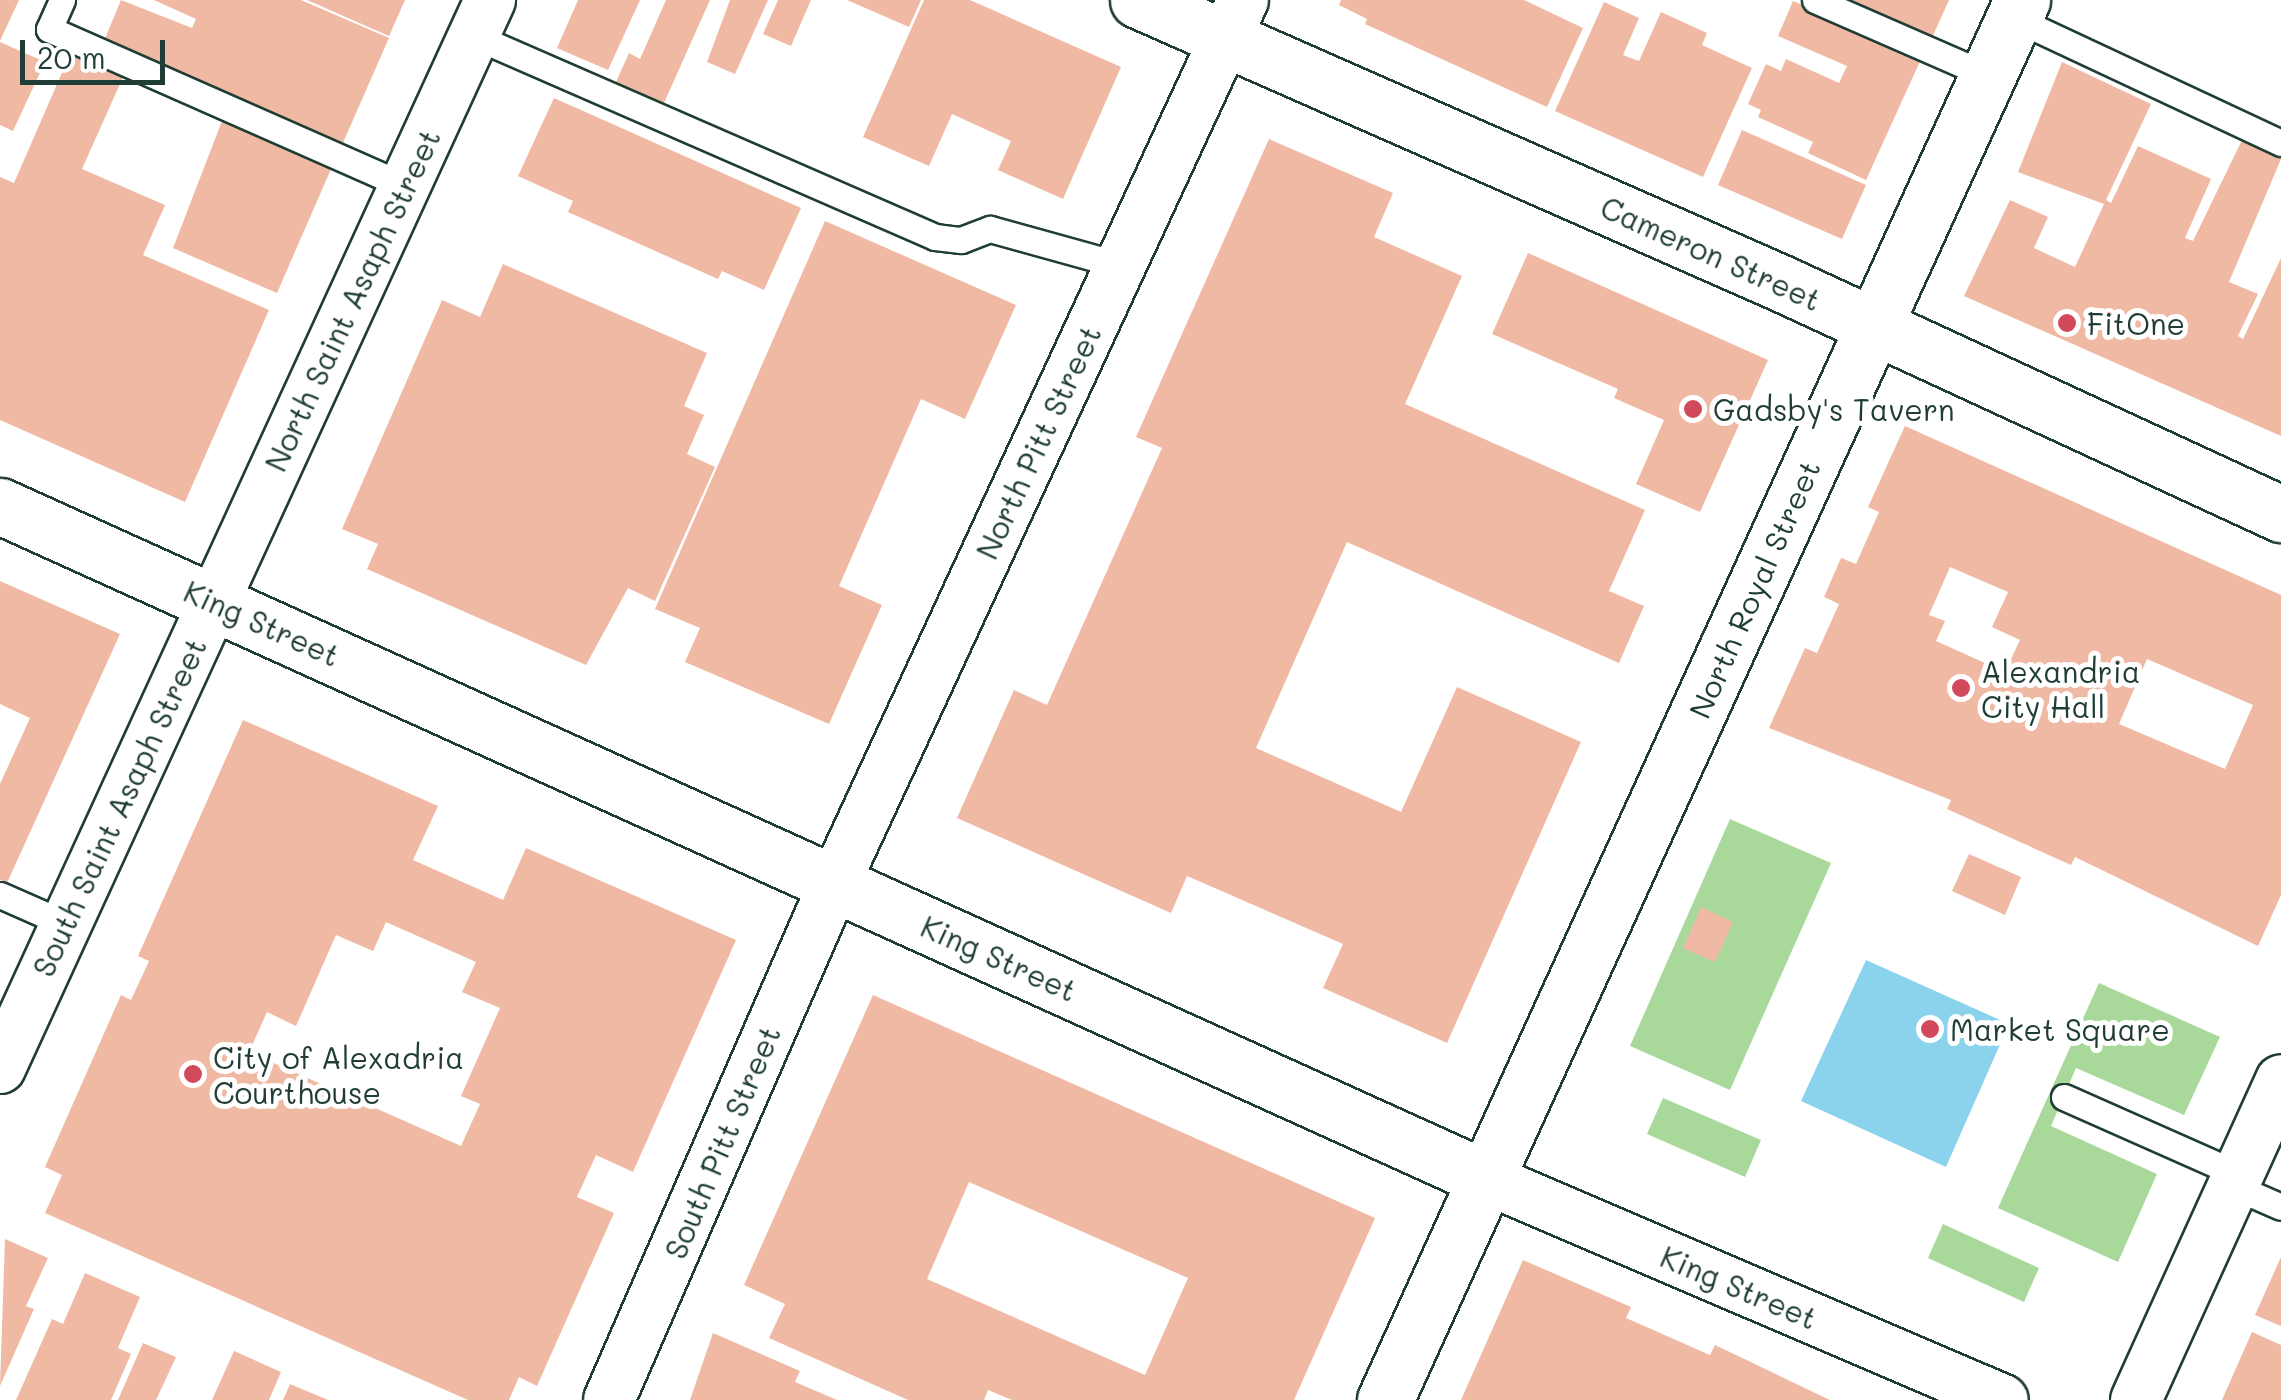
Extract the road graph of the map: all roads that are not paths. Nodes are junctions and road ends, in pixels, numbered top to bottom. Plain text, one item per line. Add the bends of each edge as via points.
1 (62, 0) edge
2 (1138, 0) edge
3 (1814, 0) edge
4 (2018, 9) edge
5 (482, 18) edge
6 (1234, 20) edge
7 (1987, 76) junction
8 (2281, 143) edge
9 (405, 186) junction
10 (1120, 265) junction
11 (1874, 328) junction
12 (0, 506) edge
13 (2281, 514) edge
14 (214, 601) junction
15 (834, 884) junction
16 (0, 894) edge
17 (66, 924) junction
18 (0, 1068) edge
19 (2281, 1080) edge
20 (2064, 1097) dead end
21 (1487, 1179) junction
22 (2236, 1180) junction
23 (2281, 1208) edge
24 (610, 1400) edge
25 (1384, 1400) edge
26 (2003, 1400) edge
27 (2136, 1400) edge

1 - 9 lane via 49,29
2 - 6 main road, Cameron Street
3 - 7 lane
4 - 7 main road, North Royal Street
4 - 8 lane
5 - 9 street, North Saint Asaph Street
5 - 10 lane via 935,237 961,240 990,229
6 - 10 street, North Pitt Street
6 - 11 main road, Cameron Street
7 - 11 main road, North Royal Street
9 - 14 street, North Saint Asaph Street
10 - 15 street, North Pitt Street
11 - 13 main road, Cameron Street
11 - 21 main road, North Royal Street
12 - 14 main road, King Street
14 - 15 main road, King Street
14 - 17 street, South Saint Asaph Street
15 - 21 main road, King Street
15 - 24 street, South Pitt Street
16 - 17 lane
17 - 18 street, South Saint Asaph Street
19 - 22 street
20 - 22 lane
21 - 25 main road, North Royal Street
21 - 26 street, King Street
22 - 23 lane
22 - 27 street

